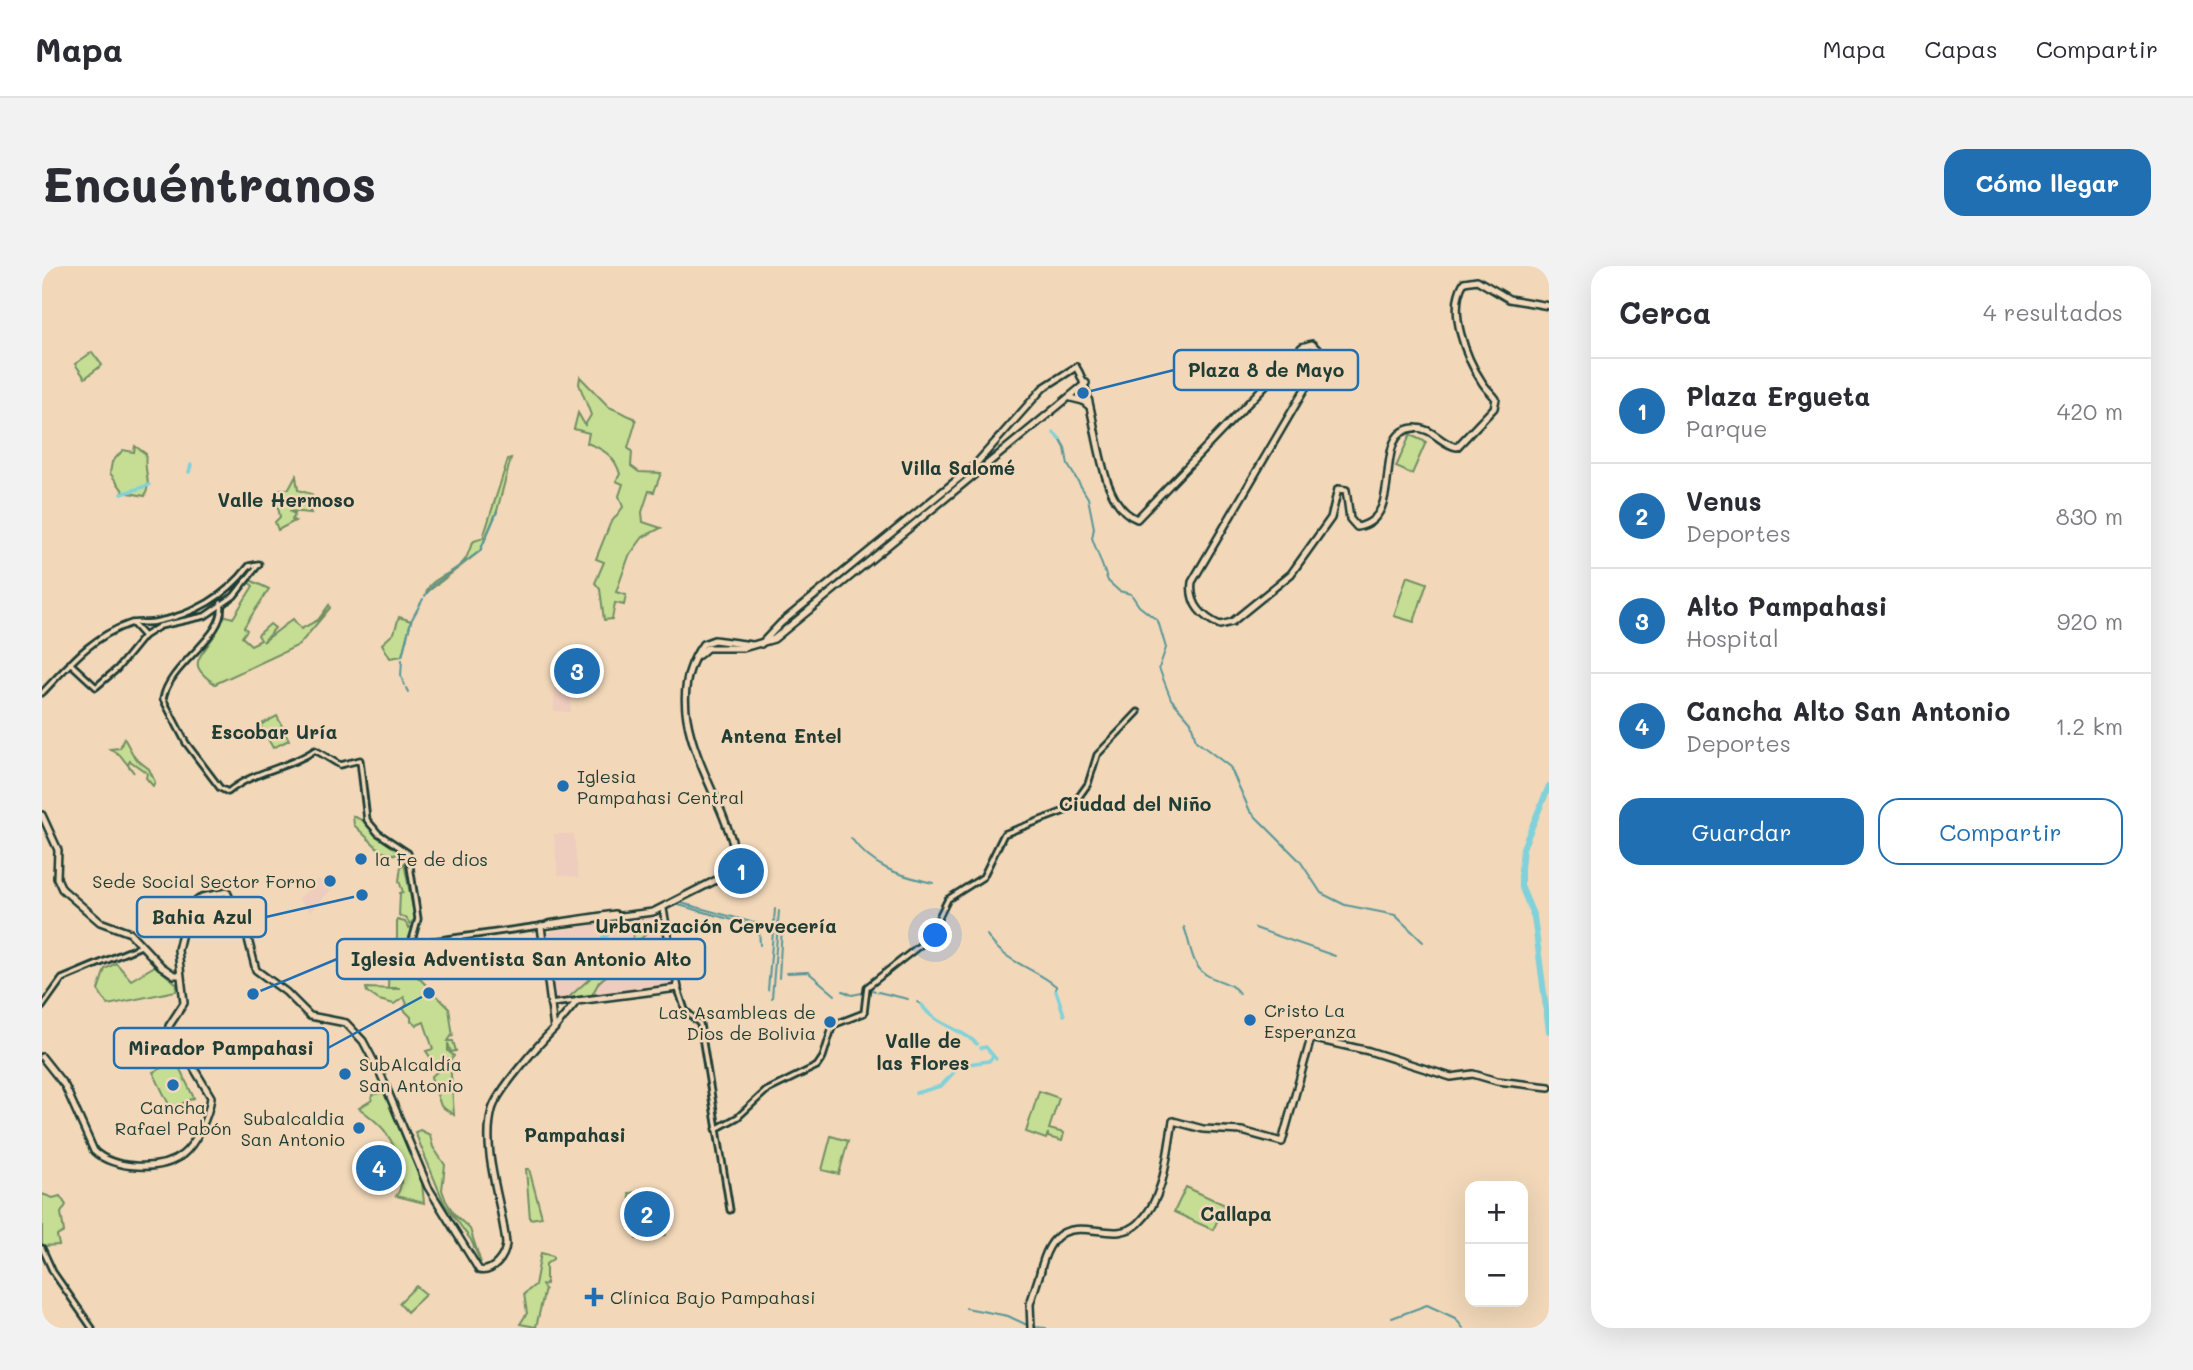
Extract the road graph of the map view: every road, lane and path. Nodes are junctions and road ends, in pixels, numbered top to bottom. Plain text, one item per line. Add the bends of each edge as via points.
1 (1549, 306) edge
2 (1086, 383) junction
3 (1071, 398) junction
4 (1090, 407) junction
5 (221, 603) junction
6 (132, 623) junction
7 (144, 636) junction
8 (761, 644) junction
9 (70, 663) junction
10 (42, 693) edge
11 (1138, 712) dead end
12 (42, 815) edge
13 (661, 909) junction
14 (543, 926) junction
15 (142, 944) junction
16 (180, 975) junction
17 (678, 988) junction
18 (577, 1001) junction
19 (550, 1004) junction
20 (42, 1007) edge
21 (554, 1028) junction
22 (42, 1057) edge
23 (1549, 1087) edge
24 (716, 1129) junction
25 (730, 1210) dead end
26 (42, 1248) edge
27 (92, 1328) edge
28 (1031, 1328) edge

1 - 4 main road via 1509,299 1477,280 1464,282 1458,301 1461,331 1480,379 1496,399 1494,408 1457,447 1421,428 1399,435 1388,465 1381,511 1357,527 1350,519 1346,490 1338,489 1331,518 1291,574 1226,625 1207,618 1197,608 1191,597 1192,582 1317,370 1316,347 1302,346 1137,519 1125,513 1114,498
2 - 3 main road
2 - 4 main road
2 - 8 main road via 1076,367 1043,388 974,466
3 - 4 main road
3 - 8 main road via 774,639
5 - 6 street via 234,596 259,564 249,566 236,583 198,608 155,622
5 - 7 street via 205,616 160,626
5 - 14 street via 222,612 206,643 182,663 163,699 186,743 226,793 244,780 315,750 340,765 360,760 366,820 408,856 418,919 411,944
6 - 7 street
6 - 9 street via 85,648
7 - 9 street via 96,687
8 - 13 main road via 706,641 685,685 684,711 735,847 735,861 730,874
9 - 10 street
11 - 24 street via 1097,755 1088,784 1070,809 1004,834 983,877 948,900 928,939 869,984 864,1013 835,1023 823,1057 812,1069 766,1091 738,1117
12 - 15 main road via 58,850 57,878 62,889 100,922 130,933
13 - 14 main road
13 - 17 main road
14 - 19 main road
15 - 16 main road via 161,966
15 - 20 street via 62,979
16 - 21 main road via 178,950 187,909 202,897 223,891 231,896 255,968 310,1016 346,1023 363,1041 428,1187 479,1270 488,1270 506,1250 490,1141 491,1114 497,1098
16 - 22 main road via 184,1006 169,1026 169,1036 187,1055 211,1097 198,1133 176,1159 128,1164 99,1155 65,1086
17 - 18 main road
17 - 24 street via 685,1010 700,1024
18 - 19 street
18 - 21 main road
19 - 21 main road
23 - 28 main road via 1473,1074 1451,1077 1311,1038 1282,1142 1173,1121 1162,1184 1142,1221 1128,1230 1091,1229 1058,1241 1049,1252 1030,1304
24 - 25 street
26 - 27 street

